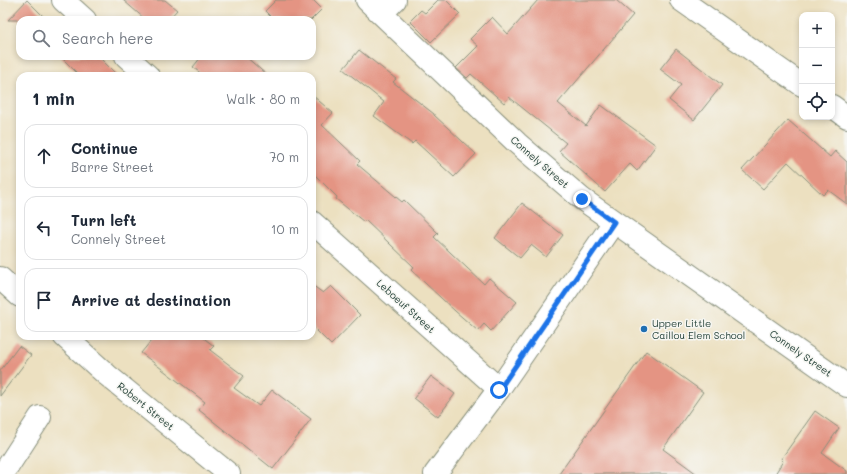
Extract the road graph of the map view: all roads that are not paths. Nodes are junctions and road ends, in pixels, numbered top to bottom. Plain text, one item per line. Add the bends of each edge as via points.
1 (63, 0) edge
2 (681, 0) edge
3 (381, 4) edge
4 (81, 16) edge
5 (130, 60) edge
6 (144, 72) edge
7 (801, 84) edge
8 (835, 108) edge
9 (847, 117) edge
10 (614, 222) junction
11 (316, 226) edge
12 (0, 278) edge
13 (16, 292) edge
14 (68, 340) edge
15 (845, 380) edge
16 (499, 390) junction
17 (40, 417) dead end
18 (3, 474) edge
19 (229, 474) edge
20 (435, 474) edge

1 - 4 street
2 - 7 street
3 - 10 street, Connely Street via 517,143 582,199
5 - 6 street
8 - 9 street
10 - 15 street, Connely Street
10 - 16 street
11 - 16 street, Leboeuf Street
12 - 13 street
14 - 19 street, Robert Street via 107,375
16 - 20 street
17 - 18 street

